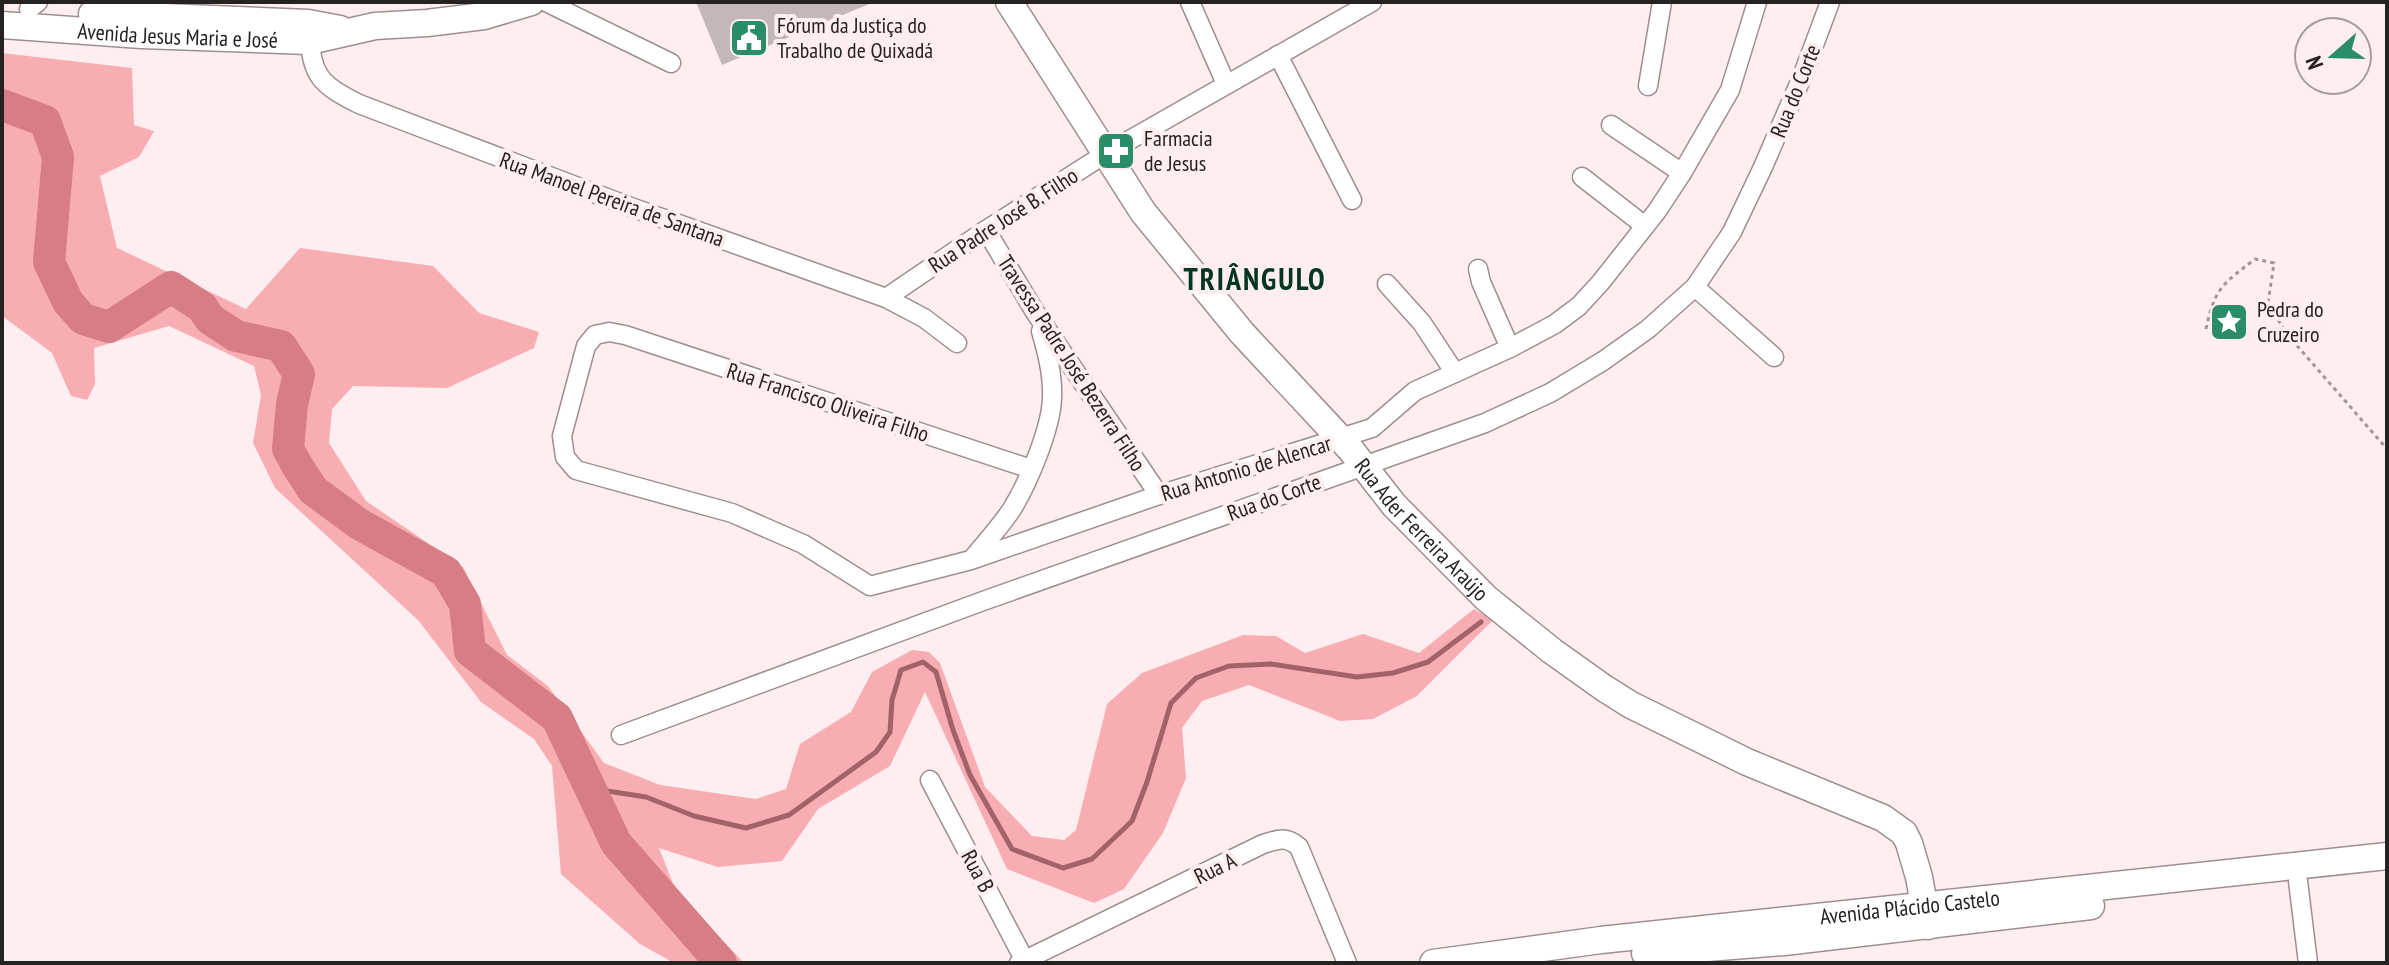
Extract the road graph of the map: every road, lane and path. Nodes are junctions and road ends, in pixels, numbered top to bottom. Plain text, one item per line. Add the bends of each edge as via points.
1 (531, 2) edge
2 (546, 2) edge
3 (1009, 2) edge
4 (1190, 2) edge
5 (1662, 2) edge
6 (1757, 2) edge
7 (1830, 2) edge
8 (1363, 4) edge
9 (33, 6) edge
10 (2, 7) edge
11 (2, 25) edge
12 (308, 32) junction
13 (1278, 55) junction
14 (671, 63) dead end
15 (1226, 84) junction
16 (1648, 86) dead end
17 (1611, 125) dead end
18 (1105, 154) junction
19 (1682, 173) junction
20 (1582, 177) dead end
21 (1352, 200) dead end
22 (1645, 226) junction
23 (986, 230) junction
24 (1478, 269) dead end
25 (1387, 284) dead end
26 (1695, 287) junction
27 (886, 298) junction
28 (1035, 312) junction
29 (2206, 329) dead end
30 (957, 343) dead end
31 (1510, 348) junction
32 (1774, 357) dead end
33 (1455, 373) junction
34 (1340, 439) junction
35 (2387, 449) edge
36 (1362, 466) junction
37 (1031, 469) junction
38 (1159, 495) junction
39 (971, 560) junction
40 (870, 586) joint
41 (621, 735) dead end
42 (930, 780) dead end
43 (2387, 856) edge
44 (2342, 868) junction
45 (2387, 870) edge
46 (2298, 881) junction
47 (2157, 890) junction
48 (1926, 916) junction
49 (1602, 949) junction
50 (1023, 962) edge
51 (1347, 963) edge
52 (1433, 963) edge
53 (1553, 963) edge
54 (2308, 963) edge

1 - 12 street, Avenida Jesus Maria e José via 484,16
2 - 14 street
3 - 18 street, Rua Ader Ferreira Araújo
4 - 15 street
5 - 16 street
6 - 19 street, Rua Antonio de Alencar via 1730,90
7 - 26 street, Rua do Corte via 1757,180 1732,232
8 - 13 street, Rua Padre José B. Filho
9 - 10 street, Avenida Jesus Maria e José
9 - 12 street, Avenida Jesus Maria e José
11 - 12 street, Avenida Jesus Maria e José via 141,35
12 - 27 street, Rua Manoel Pereira de Santana via 322,82 359,104
13 - 15 street, Rua Padre José B. Filho
13 - 21 street
15 - 18 street, Rua Padre José B. Filho
17 - 19 street
18 - 23 street, Rua Padre José B. Filho
18 - 34 street, Rua Ader Ferreira Araújo via 1143,212 1242,333
19 - 22 street, Rua Antonio de Alencar
20 - 22 street
22 - 31 street, Rua Antonio de Alencar via 1579,306
23 - 27 street, Rua Padre José B. Filho
23 - 28 street, Travessa Padre José Bezerra Filho
24 - 31 street
25 - 33 street via 1422,323
26 - 32 street
26 - 36 street, Rua do Corte via 1648,329 1550,393 1485,423
27 - 30 street, Rua Manoel Pereira de Santana
28 - 37 street via 1052,400
28 - 38 street, Travessa Padre José Bezerra Filho
29 - 35 path via 2221,286 2255,259 2274,263 2268,303 2286,333
31 - 33 street, Rua Antonio de Alencar
33 - 34 street, Rua Antonio de Alencar via 1415,391 1372,428
34 - 36 street, Rua Ader Ferreira Araújo
34 - 38 street, Rua Antonio de Alencar
36 - 41 street, Rua do Corte
36 - 48 street, Rua Ader Ferreira Araújo via 1486,598 1604,688 1747,762 1883,818 1904,833
37 - 39 street via 1012,508
37 - 40 street, Rua Francisco Oliveira Filho via 625,335 595,335 586,346 562,436 565,457 576,470 732,513 803,544
38 - 39 street, Rua Antonio de Alencar
39 - 40 street, Rua Antonio de Alencar
42 - 50 street, Rua B
43 - 44 street, Avenida Plácido Castelo
44 - 45 street, Avenida Plácido Castelo
44 - 46 street, Avenida Plácido Castelo
44 - 47 street, Avenida Plácido Castelo
46 - 47 street, Avenida Plácido Castelo
46 - 54 street
47 - 48 street, Avenida Plácido Castelo
48 - 49 street, Avenida Plácido Castelo
49 - 52 street, Avenida Plácido Castelo
49 - 53 street, Avenida Plácido Castelo
50 - 51 street, Rua A via 1280,838 1299,847

